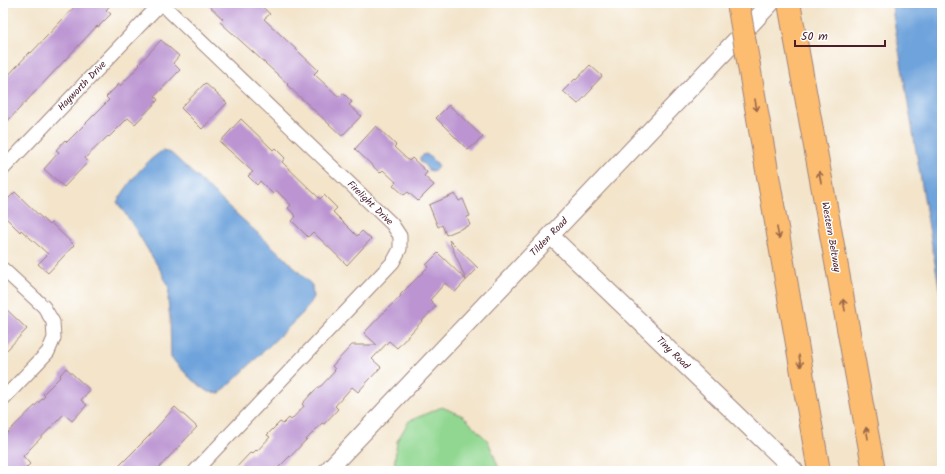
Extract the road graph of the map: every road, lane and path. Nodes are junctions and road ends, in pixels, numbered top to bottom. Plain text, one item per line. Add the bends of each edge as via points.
1 (161, 3) edge
2 (738, 3) edge
3 (770, 3) edge
4 (789, 3) edge
5 (3, 169) edge
6 (550, 236) junction
7 (3, 269) edge
8 (3, 400) edge
9 (195, 471) edge
10 (327, 471) edge
11 (795, 471) edge
12 (819, 471) edge
13 (874, 471) edge

1 - 5 street, Hayworth Drive
1 - 9 street, Firelight Drive via 392,224 400,236 400,249 394,262
2 -> 12 highway, bridge
3 - 6 street, Tilden Road
13 -> 4 highway, Western Beltway
6 - 10 street, Tilden Road
6 - 11 street, Tiny Road
7 - 8 street via 44,307 53,322 54,338 48,352

